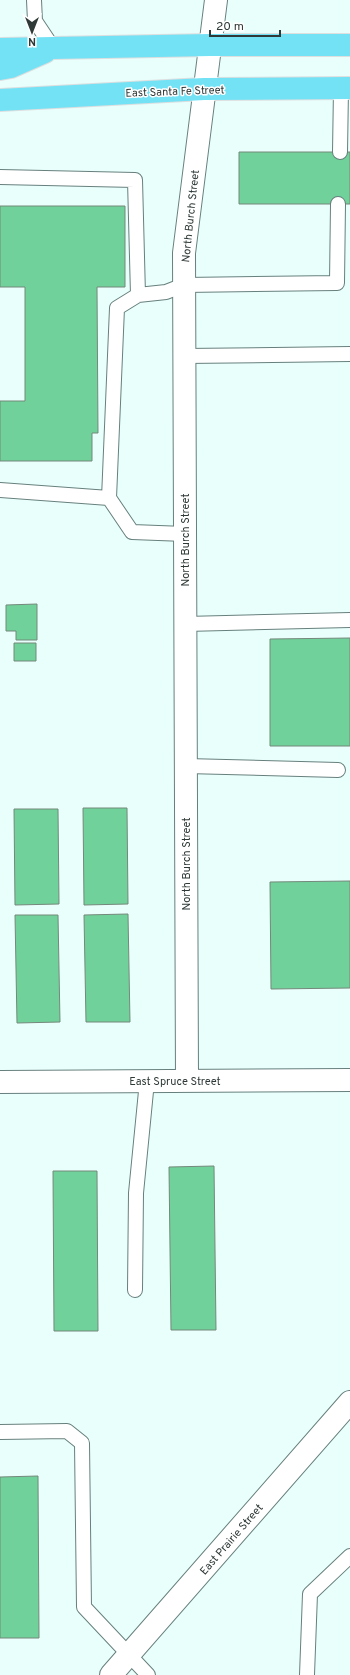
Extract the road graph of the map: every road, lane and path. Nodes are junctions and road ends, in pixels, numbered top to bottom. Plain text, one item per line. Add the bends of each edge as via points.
1 (34, 0) edge
2 (216, 0) edge
3 (210, 46) junction
4 (350, 46) edge
5 (53, 48) junction
6 (0, 49) edge
7 (0, 69) edge
8 (346, 88) edge
9 (204, 89) junction
10 (0, 100) edge
11 (340, 152) dead end
12 (0, 177) edge
13 (338, 204) dead end
14 (184, 285) junction
15 (138, 295) junction
16 (350, 354) edge
17 (184, 356) junction
18 (0, 490) edge
19 (109, 498) junction
20 (185, 534) junction
21 (350, 620) edge
22 (185, 624) junction
23 (186, 766) junction
24 (338, 770) dead end
25 (350, 1080) edge
26 (148, 1081) junction
27 (187, 1081) junction
28 (0, 1082) edge
29 (135, 1290) dead end
30 (350, 1402) edge
31 (0, 1432) edge
32 (350, 1556) edge
33 (129, 1656) junction
34 (111, 1675) edge
35 (148, 1675) edge
36 (307, 1675) edge

1 - 5 lane via 35,21
2 - 3 street, North Burch Street
3 - 4 main road
3 - 5 main road
3 - 9 street, North Burch Street
5 - 6 main road
5 - 7 main road
8 - 9 main road, East Santa Fe Street
8 - 11 lane
9 - 10 main road, East Santa Fe Street
9 - 14 street, North Burch Street via 184,253
12 - 15 lane via 135,180
13 - 14 lane via 336,283
14 - 15 lane via 166,292
14 - 17 street, North Burch Street
15 - 19 lane via 117,308
16 - 17 lane
17 - 20 street, North Burch Street
18 - 19 lane
19 - 20 lane via 132,532
20 - 22 street, North Burch Street
21 - 22 lane
22 - 23 street, North Burch Street
23 - 24 lane
23 - 27 street, North Burch Street
25 - 27 street, East Spruce Street
26 - 27 street, East Spruce Street
26 - 28 street, East Spruce Street
26 - 29 lane via 136,1193
30 - 33 street, East Prairie Street
31 - 33 lane via 68,1431 82,1443 84,1607
32 - 36 lane via 310,1594
33 - 34 street, East Prairie Street
33 - 35 lane

